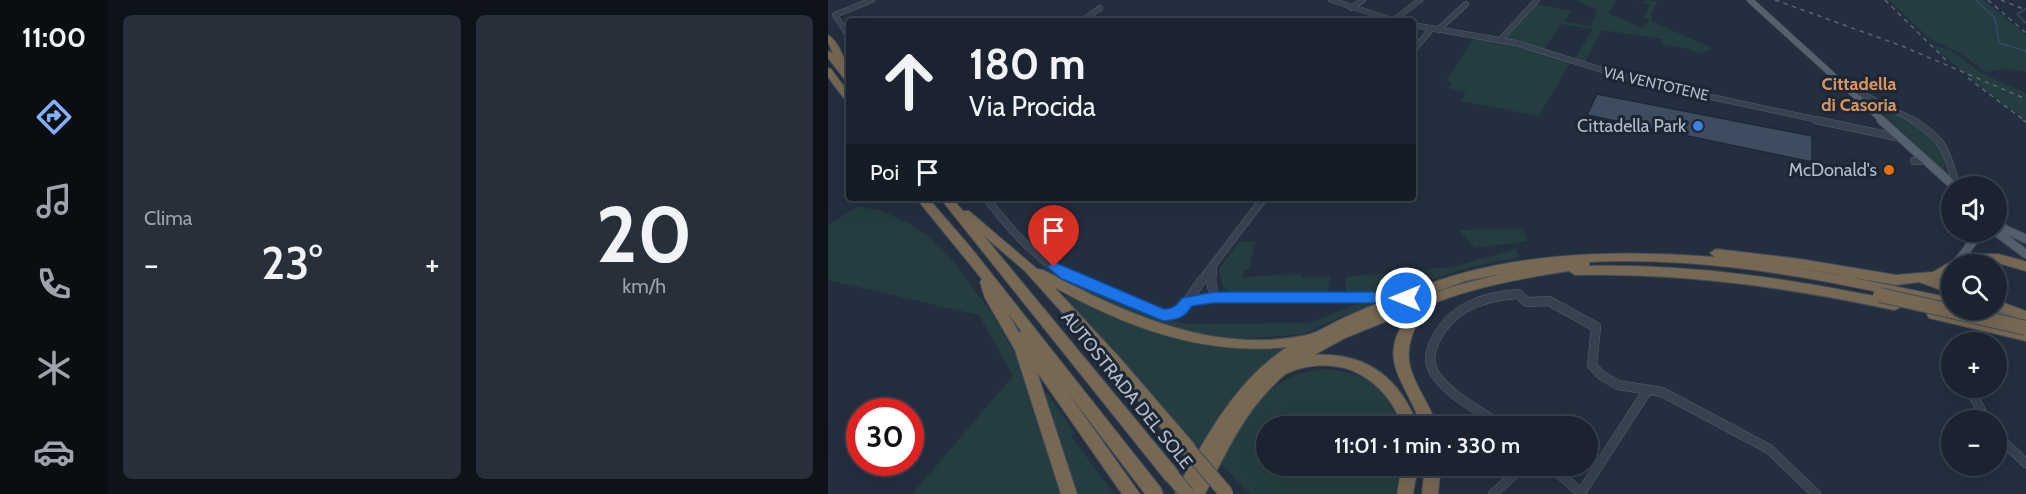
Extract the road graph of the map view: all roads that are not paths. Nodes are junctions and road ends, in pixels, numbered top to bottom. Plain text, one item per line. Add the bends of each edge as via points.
1 (872, 0) edge
2 (1331, 0) edge
3 (1363, 0) edge
4 (1420, 0) edge
5 (1537, 0) edge
6 (1750, 0) edge
7 (1466, 4) dead end
8 (1100, 8) dead end
9 (1351, 8) junction
10 (831, 18) edge
11 (1086, 18) edge
12 (1384, 18) edge
13 (1398, 18) edge
14 (1416, 26) edge
15 (1435, 29) junction
16 (846, 34) edge
17 (828, 37) edge
18 (1500, 40) junction
19 (1416, 48) edge
20 (828, 53) edge
21 (843, 71) junction
22 (829, 72) edge
23 (846, 75) edge
24 (1845, 85) junction
25 (846, 95) edge
26 (1864, 103) junction
27 (1882, 104) junction
28 (1901, 138) junction
29 (1945, 176) edge
30 (1953, 176) edge
31 (1941, 181) edge
32 (924, 201) edge
33 (948, 201) edge
34 (950, 201) edge
35 (988, 201) edge
36 (1262, 201) edge
37 (2007, 229) edge
38 (2007, 233) edge
39 (2026, 237) edge
40 (2007, 240) edge
41 (1974, 242) edge
42 (2026, 248) edge
43 (1963, 254) edge
44 (2026, 254) edge
45 (1569, 259) junction
46 (2007, 262) edge
47 (2026, 267) edge
48 (1029, 268) junction
49 (1213, 268) junction
50 (983, 272) junction
51 (1941, 272) edge
52 (1526, 274) junction
53 (1911, 280) junction
54 (1941, 284) edge
55 (1878, 291) junction
56 (1443, 294) junction
57 (1214, 297) junction
58 (1406, 298) junction
59 (1941, 301) edge
60 (1187, 302) junction
61 (2007, 311) edge
62 (1014, 312) junction
63 (2007, 314) edge
64 (1941, 315) edge
65 (2007, 315) edge
66 (2026, 318) edge
67 (1978, 320) edge
68 (1981, 320) edge
69 (2026, 327) edge
70 (2026, 336) edge
71 (1308, 340) junction
72 (2026, 344) edge
73 (1280, 371) junction
74 (1647, 391) junction
75 (1408, 416) edge
76 (1427, 416) edge
77 (1488, 416) edge
78 (2007, 445) edge
79 (2026, 463) edge
80 (1408, 476) edge
81 (1432, 476) edge
82 (1513, 476) edge
83 (1562, 476) edge
84 (1227, 493) edge
85 (1581, 493) edge
86 (1069, 494) edge
87 (1132, 494) edge
88 (1155, 494) edge
89 (1185, 494) edge
90 (1196, 494) edge
91 (1405, 494) edge
92 (1430, 494) edge
93 (1493, 494) edge
94 (1816, 494) edge

1 - 10 street
2 - 9 street
3 - 9 street
4 - 13 street
5 - 18 street
6 - 24 main road
7 - 15 street
8 - 11 street
9 - 12 street
10 - 16 street
14 - 15 street, VIA VENTOTENE
15 - 18 street, VIA VENTOTENE
15 - 19 street
17 - 21 highway
18 - 28 street, VIA VENTOTENE via 1625,79
20 - 21 highway
21 - 23 highway
22 - 25 highway
24 - 26 main road
24 - 27 street
26 - 27 street via 1868,99
26 - 28 main road
27 - 30 street via 1941,140
28 - 29 main road
28 - 31 main road via 1918,161
32 - 50 highway
33 - 89 highway, AUTOSTRADA DEL SOLE, bridge
34 - 48 highway
35 - 60 street via 1041,260 1067,275 1163,315 1173,315
36 - 49 street
37 - 39 main road
38 - 42 main road
40 - 44 main road
41 - 43 main road
45 - 53 highway via 1631,251 1723,254
45 - 55 highway via 1645,256 1727,262 1808,273
45 - 58 highway via 1475,274
46 - 47 highway
48 - 71 highway via 1126,318 1173,334 1245,344
48 - 84 highway, bridge
49 - 57 street
49 - 60 street
50 - 62 highway
50 - 86 highway via 992,298 1022,349
51 - 53 highway
52 - 55 highway via 1586,264 1665,264
52 - 56 highway
52 - 64 highway via 1623,270 1743,279 1828,291
53 - 54 highway
55 - 59 highway
55 - 69 highway, bridge
56 - 73 highway via 1327,340
56 - 76 highway via 1418,311 1400,344 1398,360
57 - 58 street
57 - 60 street
58 - 71 highway
61 - 66 highway
62 - 87 highway via 1036,360
62 - 88 highway
63 - 69 main road
65 - 66 highway
67 - 72 highway
68 - 70 highway
71 - 89 highway via 1245,392
73 - 75 highway via 1300,362 1327,359 1353,363 1379,378
73 - 90 highway via 1242,412
74 - 77 street via 1618,385 1595,370 1592,365 1596,327 1549,301 1530,303 1512,294 1460,310 1443,326 1431,350 1434,372 1445,385
74 - 85 street
74 - 94 street via 1671,396 1769,449
78 - 79 street
80 - 91 highway
81 - 92 highway
82 - 93 street
83 - 85 street

